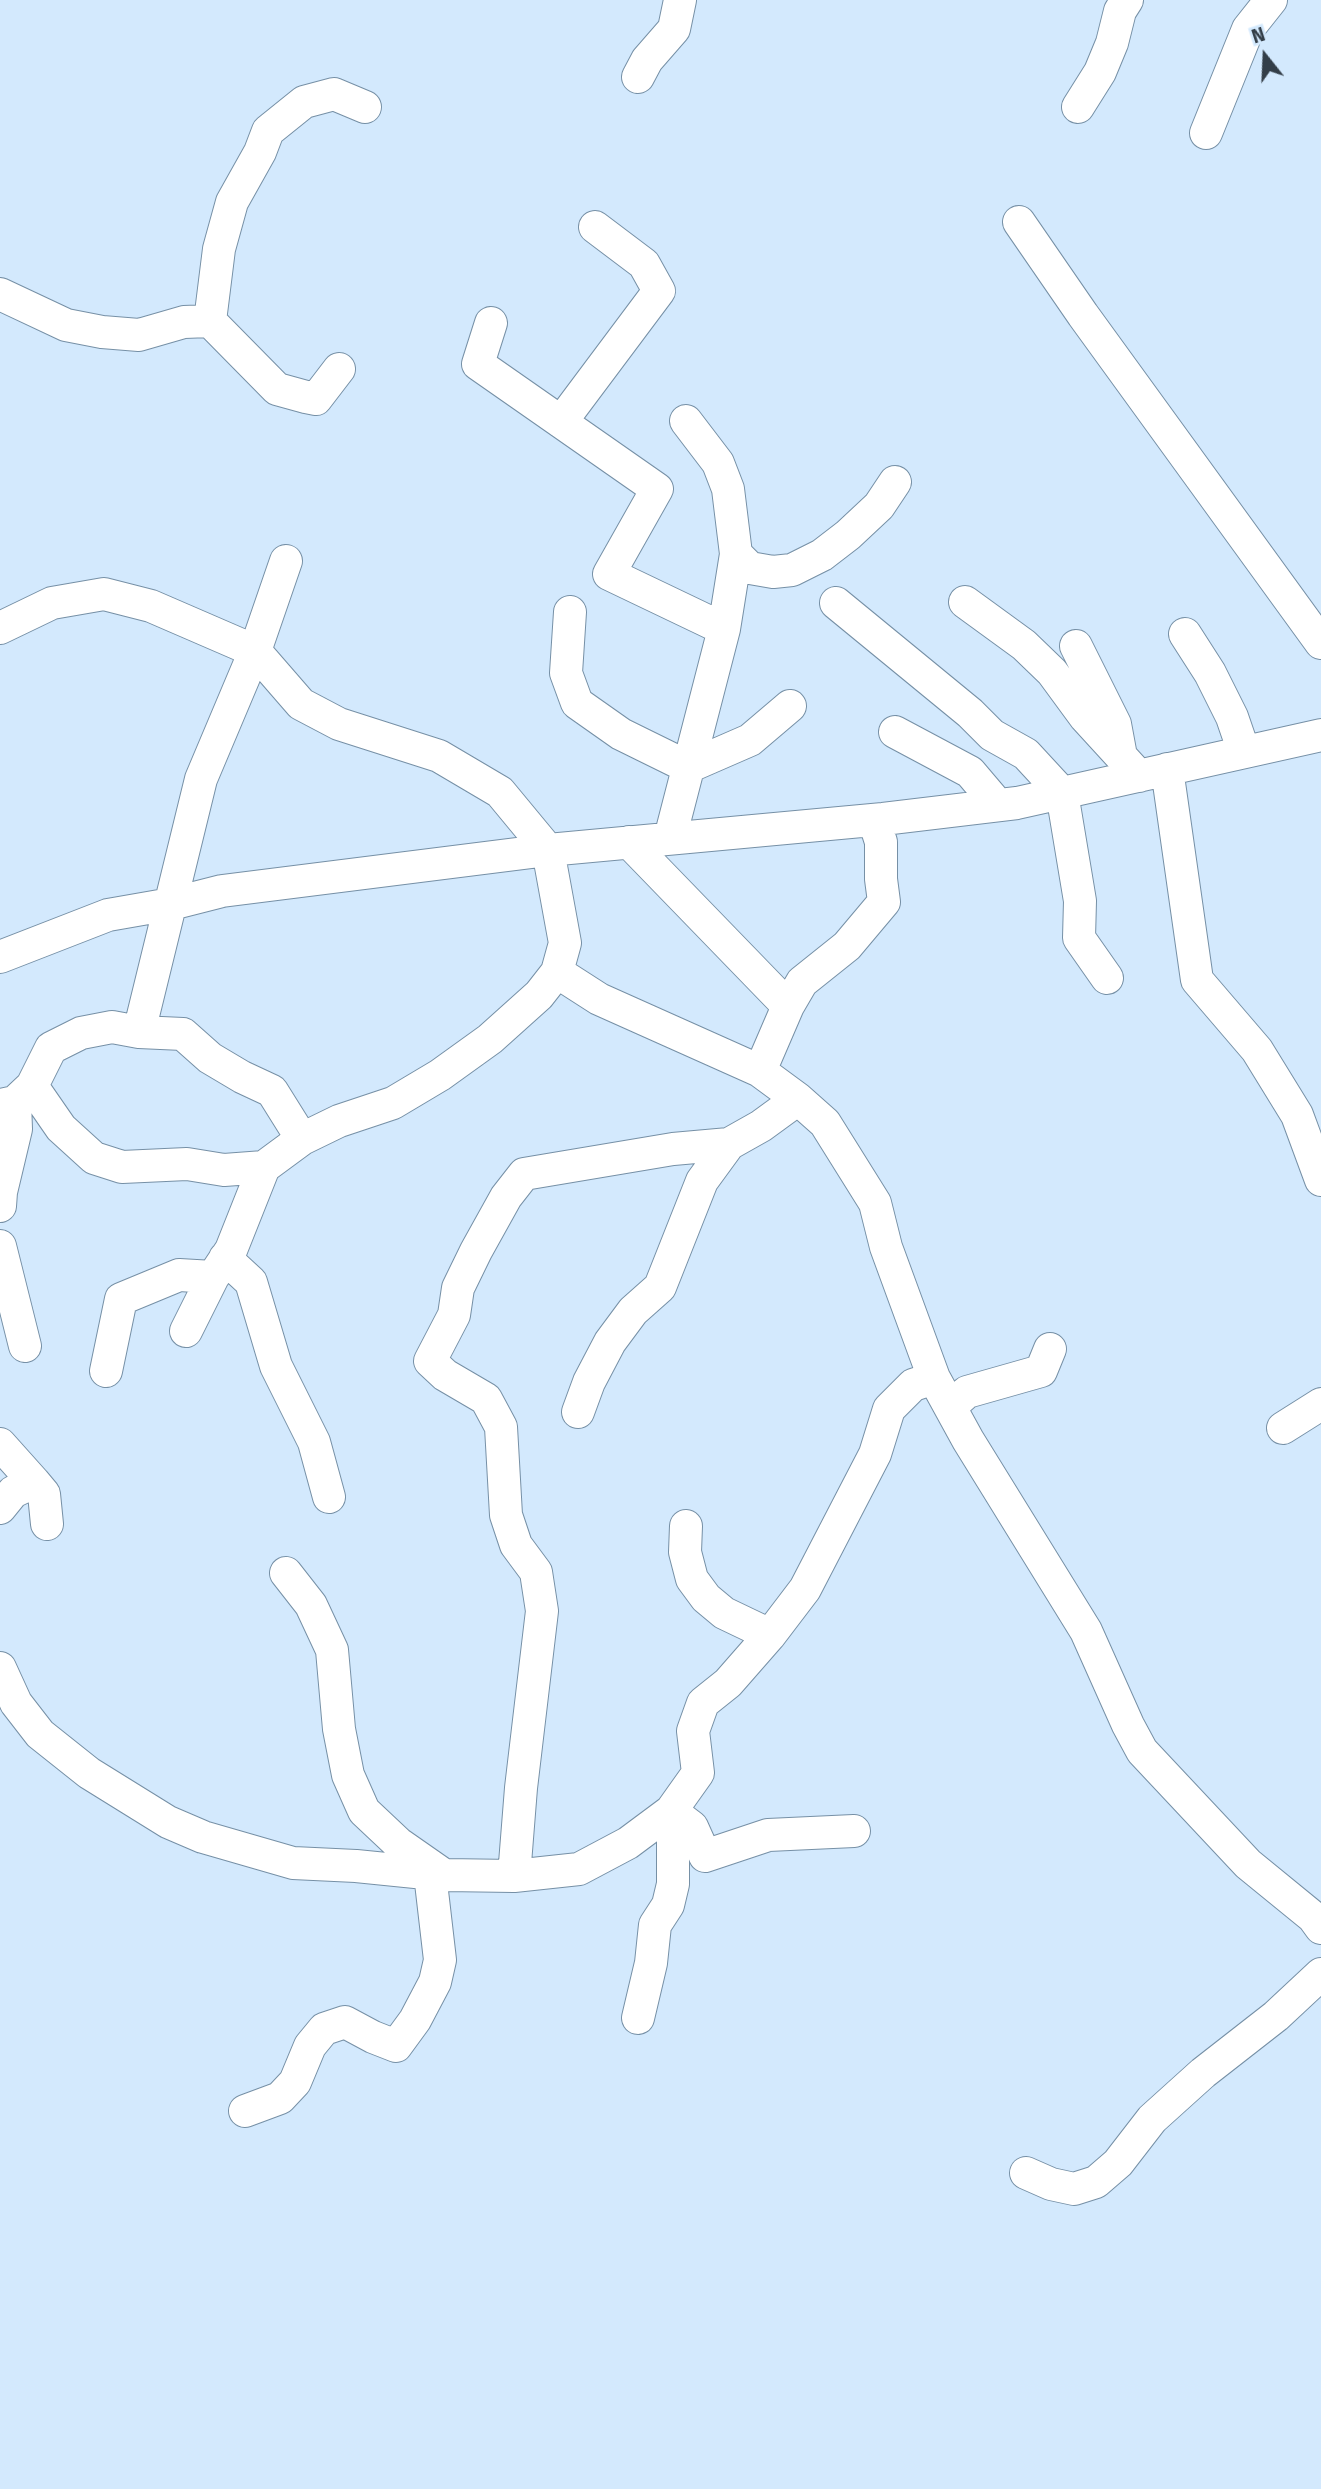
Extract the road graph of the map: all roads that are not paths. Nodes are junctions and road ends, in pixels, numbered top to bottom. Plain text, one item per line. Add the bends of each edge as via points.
1 (680, 0) edge
2 (1127, 0) edge
3 (1272, 0) edge
4 (638, 77) dead end
5 (365, 107) dead end
6 (1078, 107) dead end
7 (1206, 134) dead end
8 (1019, 222) dead end
9 (595, 227) dead end
10 (0, 293) edge
11 (210, 321) junction
12 (491, 323) dead end
13 (339, 369) dead end
14 (686, 421) dead end
15 (561, 422) junction
16 (895, 482) dead end
17 (736, 554) junction
18 (286, 561) dead end
19 (965, 601) dead end
20 (836, 603) dead end
21 (570, 612) dead end
22 (0, 628) edge
23 (724, 629) junction
24 (1185, 634) dead end
25 (1321, 643) edge
26 (1076, 646) dead end
27 (256, 651) junction
28 (790, 706) dead end
29 (895, 732) dead end
30 (1321, 735) edge
31 (1244, 752) junction
32 (688, 767) junction
33 (1142, 767) junction
34 (1062, 793) junction
35 (998, 805) junction
36 (874, 820) junction
37 (670, 838) junction
38 (629, 842) junction
39 (548, 850) junction
40 (171, 904) junction
41 (0, 957) edge
42 (557, 972) junction
43 (1107, 978) dead end
44 (788, 1006) junction
45 (139, 1032) junction
46 (761, 1070) junction
47 (16, 1097) edge
48 (798, 1099) junction
49 (302, 1139) junction
50 (729, 1144) junction
51 (264, 1167) junction
52 (1321, 1180) edge
53 (0, 1206) edge
54 (0, 1246) edge
55 (219, 1268) junction
56 (186, 1331) dead end
57 (25, 1346) dead end
58 (1050, 1349) dead end
59 (106, 1371) dead end
60 (934, 1378) junction
61 (1321, 1404) edge
62 (950, 1407) junction
63 (578, 1412) dead end
64 (1283, 1428) dead end
65 (0, 1444) edge
66 (34, 1482) junction
67 (329, 1497) dead end
68 (0, 1508) edge
69 (47, 1524) dead end
70 (686, 1526) dead end
71 (286, 1573) dead end
72 (770, 1635) junction
73 (0, 1668) edge
74 (671, 1811) junction
75 (854, 1830) dead end
76 (438, 1875) junction
77 (514, 1876) junction
78 (1321, 1928) edge
79 (1321, 1973) edge
80 (638, 2018) dead end
81 (245, 2111) dead end
82 (1026, 2173) dead end

1 - 4 street via 674,29
2 - 6 street via 1100,72
3 - 7 street via 1248,29
5 - 11 street via 334,94 304,102 268,131 232,202 219,249
8 - 25 street
9 - 15 street via 644,264 659,291
10 - 11 street via 66,324 102,332 139,335
11 - 13 street via 277,389 316,399
12 - 15 street via 478,364
14 - 17 street via 718,463 725,480
15 - 23 street via 657,489 610,574
16 - 17 street via 879,506 848,534 822,555 792,570 750,568
17 - 23 street
18 - 27 street
19 - 33 street via 1024,645 1052,672 1085,717
20 - 34 street via 992,735 1026,754
21 - 32 street via 566,673 577,704 621,734
22 - 27 street via 52,603 104,594 151,606
23 - 32 street
24 - 31 street via 1232,717
26 - 33 street
27 - 39 street via 301,704 339,724 439,756 500,792
27 - 40 street via 201,779
28 - 32 street via 750,740
29 - 35 street via 970,772
30 - 31 street
31 - 33 street
32 - 37 street
33 - 34 street
33 - 52 street via 1197,980 1257,1050 1297,1115
34 - 35 street
34 - 43 street via 1080,901 1079,938
35 - 36 street
36 - 37 street
36 - 44 street via 881,842 884,902 847,946 802,982
37 - 38 street
38 - 39 street
38 - 44 street
39 - 40 street via 222,891
39 - 42 street via 565,943
40 - 41 street via 108,915
40 - 45 street
42 - 46 street via 599,999
42 - 49 street via 490,1040 440,1075 393,1103
44 - 46 street
45 - 47 street via 111,1027 81,1033 51,1048
45 - 49 street via 183,1034 210,1058 272,1091
46 - 48 street
47 - 51 street via 94,1157 122,1167
47 - 53 street via 16,1129
48 - 50 street
48 - 60 street via 825,1123 875,1203 886,1247
49 - 51 street
50 - 63 street via 702,1181 660,1287 633,1311 610,1342
50 - 77 street via 524,1174 475,1251 458,1288 454,1315 430,1361 486,1399 501,1427 506,1515 516,1545 536,1572 542,1611
51 - 55 street via 231,1250
54 - 57 street
55 - 56 street
55 - 59 street via 179,1275 121,1299
55 - 67 street via 251,1282 276,1366 314,1442
58 - 62 street via 1041,1371 967,1392
60 - 62 street
60 - 72 street via 913,1385 889,1409 875,1454 837,1530 804,1589
61 - 64 street
62 - 78 street via 1086,1631 1142,1751 1248,1864
65 - 66 street
66 - 68 street via 13,1492
66 - 69 street via 44,1494
70 - 72 street via 685,1552 692,1579 706,1598 724,1613
71 - 76 street via 311,1605 332,1650 348,1775 364,1811
72 - 74 street via 728,1683 703,1703 693,1731 698,1773
73 - 76 street via 16,1703 40,1734 89,1773 169,1822 203,1837 293,1863
74 - 75 street via 692,1827 705,1856 768,1835
74 - 77 street via 628,1843 579,1869
74 - 80 street via 673,1884 656,1925
76 - 77 street
76 - 81 street via 440,1960 435,1982 396,2046 345,2022 324,2029 310,2046 295,2082 280,2098
79 - 82 street via 1152,2119 1118,2163 1096,2182 1074,2189

